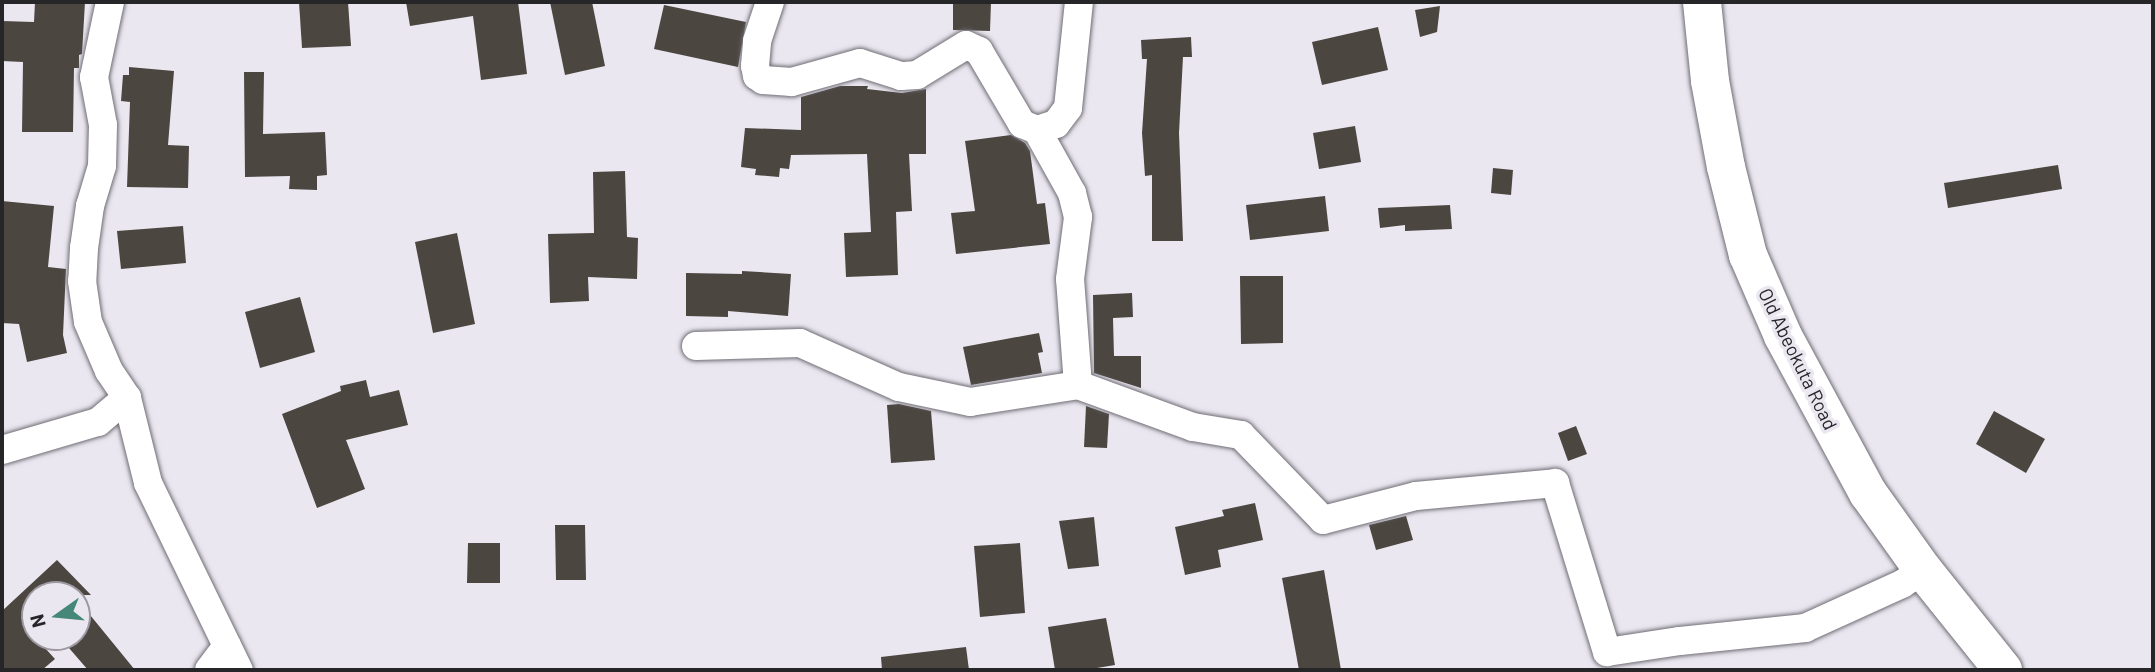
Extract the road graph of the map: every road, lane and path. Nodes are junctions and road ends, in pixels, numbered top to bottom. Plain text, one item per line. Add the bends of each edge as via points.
1 (110, 2) edge
2 (770, 2) edge
3 (1079, 2) edge
4 (1702, 2) edge
5 (1037, 130) junction
6 (696, 346) dead end
7 (1078, 385) junction
8 (127, 398) junction
9 (2, 450) edge
10 (1923, 570) junction
11 (233, 658) edge
12 (209, 670) edge
13 (2003, 670) edge

1 - 8 street via 94,77 103,125 102,166 90,206 82,281 88,322 109,371
2 - 5 street via 757,41 755,66 763,80 792,82 860,63 901,76 917,75 966,45 979,51 1022,124
3 - 5 street via 1068,108 1056,124
4 - 10 highway, Old Abeokuta Road via 1710,81 1748,255 1816,401 1868,493
5 - 7 street via 1072,192 1078,217 1070,279
6 - 7 street via 800,343 899,387 970,402
7 - 10 street via 1193,427 1241,435 1323,520 1416,496 1555,483 1607,652 1805,628
8 - 9 street via 98,422
8 - 11 street via 148,483
10 - 13 highway, Old Abeokuta Road
11 - 12 street

